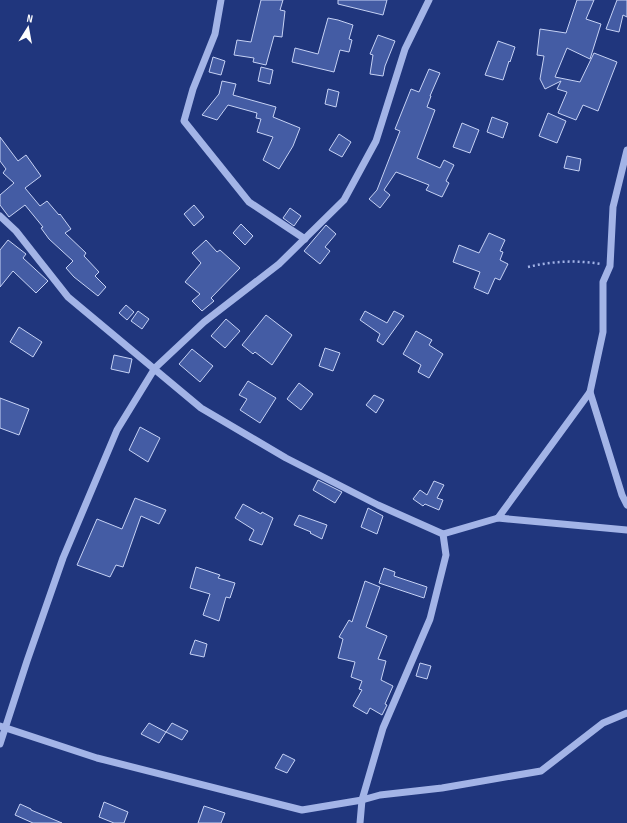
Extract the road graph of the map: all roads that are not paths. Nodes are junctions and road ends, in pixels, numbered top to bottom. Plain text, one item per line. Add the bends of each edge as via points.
1 (220, 0) edge
2 (429, 0) edge
3 (627, 150) edge
4 (625, 167) edge
5 (0, 216) edge
6 (305, 238) junction
7 (155, 368) junction
8 (590, 392) junction
9 (627, 505) edge
10 (498, 518) junction
11 (627, 530) edge
12 (443, 534) junction
13 (627, 713) edge
14 (2, 727) edge
15 (0, 744) edge
16 (362, 800) junction
17 (360, 823) edge

1 - 6 street via 215,34 193,89 184,121 249,202
2 - 6 street via 405,49 376,140 344,200
3 - 4 street
4 - 8 street via 613,207 610,266 603,282 603,332
5 - 7 street via 16,231 68,297
6 - 7 street via 279,264 204,322
7 - 12 street via 201,408 286,458 378,505
7 - 14 street via 117,430 63,558
8 - 9 street
8 - 10 street
10 - 11 street
10 - 12 street
12 - 16 street via 446,555 430,619 383,728
13 - 16 street via 603,723 541,771 442,788 380,795
14 - 15 street
14 - 16 street via 97,758 302,810
16 - 17 street

